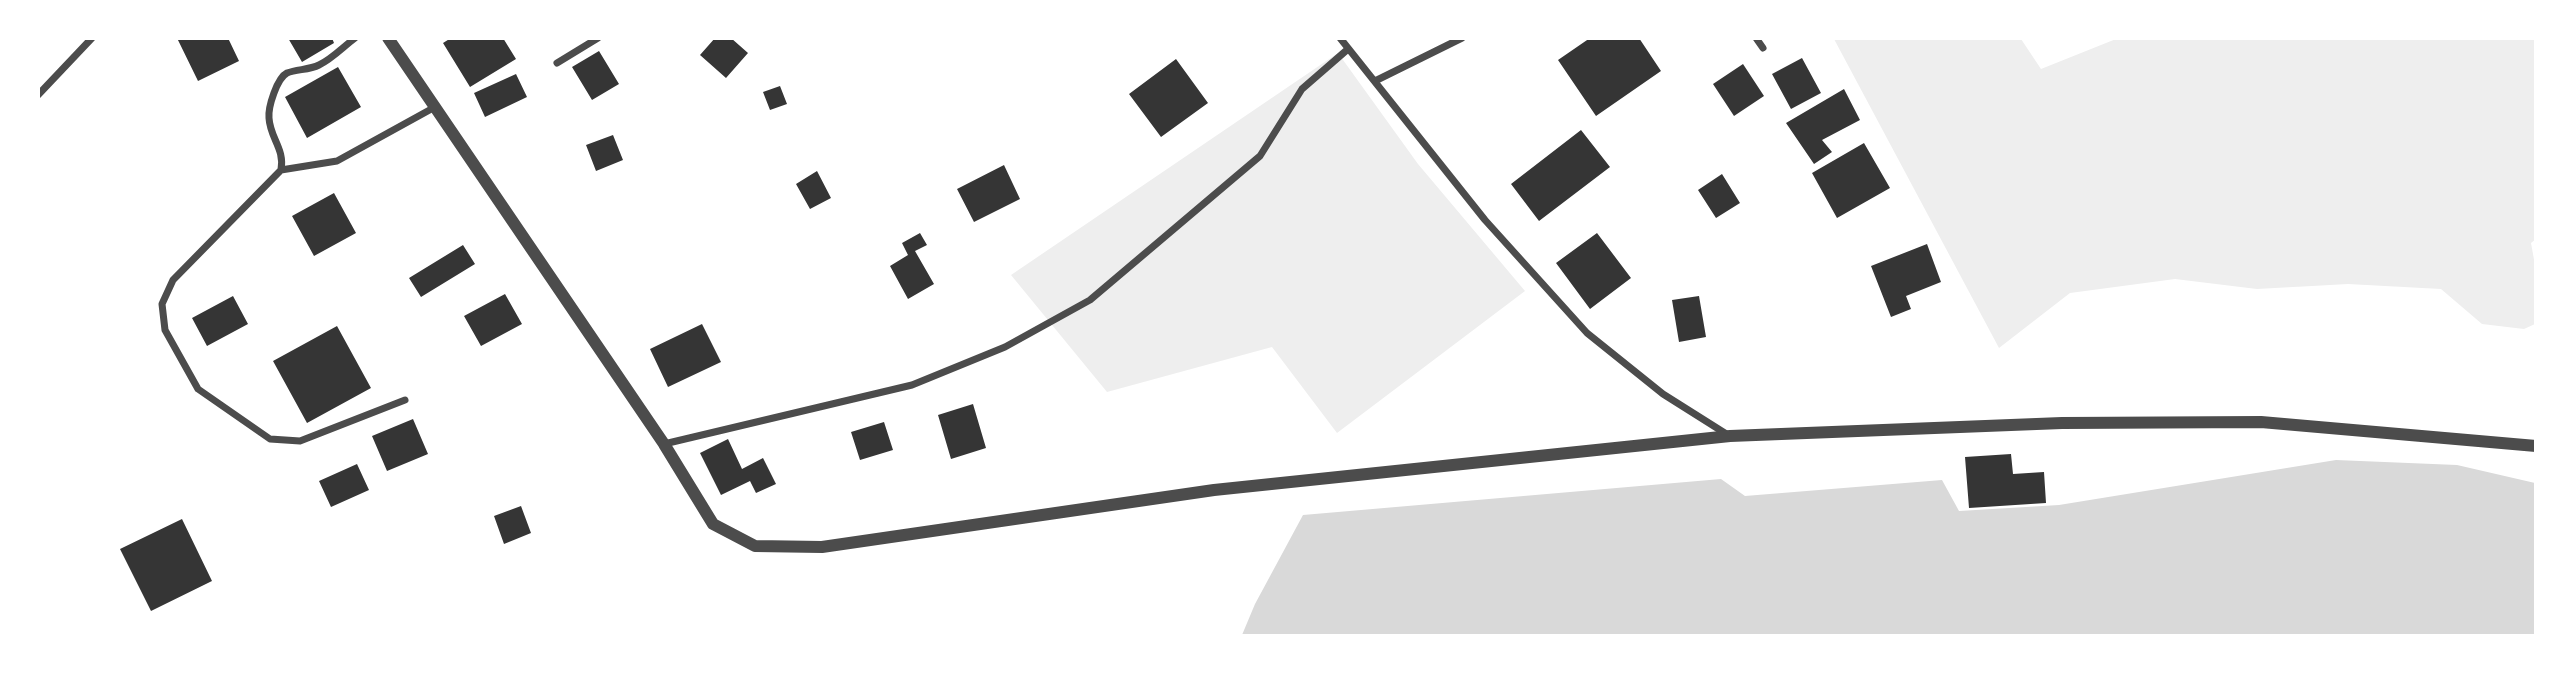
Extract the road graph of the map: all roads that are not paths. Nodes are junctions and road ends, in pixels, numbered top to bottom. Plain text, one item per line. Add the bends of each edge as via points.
1 (92, 38) edge
2 (355, 38) edge
3 (388, 38) edge
4 (598, 38) edge
5 (1340, 38) edge
6 (1462, 38) edge
7 (1756, 38) edge
8 (1763, 48) dead end
9 (1348, 49) junction
10 (557, 63) dead end
11 (1375, 81) junction
12 (38, 95) edge
13 (435, 107) junction
14 (281, 170) junction
15 (405, 400) dead end
16 (1730, 436) junction
17 (664, 444) junction
18 (2536, 446) edge

1 - 12 street
2 - 14 street via 321,64 288,72 280,79 269,114 284,156
3 - 13 street
4 - 10 street
5 - 9 street
6 - 11 street
7 - 8 street
9 - 11 street
9 - 17 street via 1302,89 1260,156 1090,300 1005,347 912,385
11 - 16 street via 1485,220 1587,333 1663,394
13 - 14 street via 337,161
13 - 17 street
14 - 15 street via 173,279 162,304 165,330 198,389 270,439 300,441
16 - 17 street via 1214,490 822,547 755,546 713,524
16 - 18 street via 2062,423 2260,422

